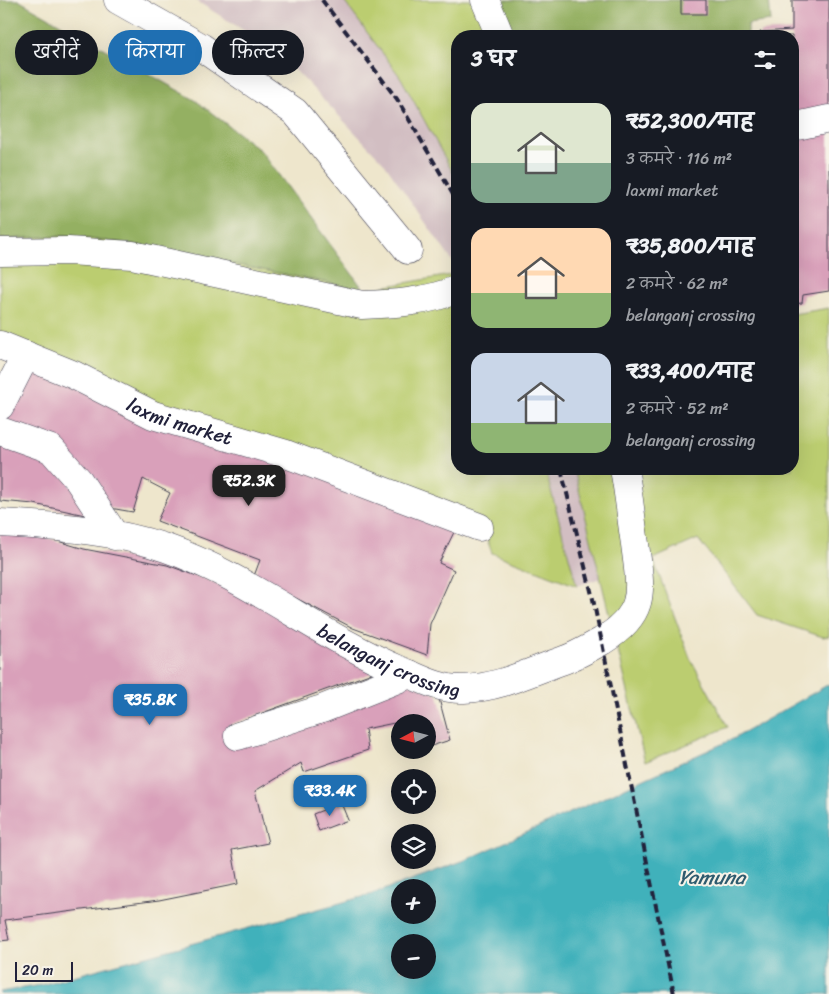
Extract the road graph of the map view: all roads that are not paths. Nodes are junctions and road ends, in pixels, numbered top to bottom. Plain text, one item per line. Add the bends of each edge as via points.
1 (118, 0) edge
2 (485, 0) edge
3 (498, 30) edge
4 (829, 119) edge
5 (799, 125) edge
6 (408, 250) dead end
7 (0, 252) edge
8 (451, 292) edge
9 (0, 345) edge
10 (26, 356) junction
11 (0, 406) edge
12 (0, 431) edge
13 (625, 475) edge
14 (0, 523) edge
15 (479, 527) dead end
16 (115, 536) junction
17 (410, 674) junction
18 (238, 736) dead end

1 - 6 street via 201,47 295,112
2 - 3 street
4 - 5 street
7 - 8 street via 68,251 132,256 362,305 400,303
9 - 10 street, laxmi market
10 - 11 street
10 - 15 street, laxmi market via 74,375 153,416 286,454
12 - 16 street via 51,449 79,480
13 - 17 street, belanganj crossing via 640,584 637,606 621,628 578,655 495,685 447,688
14 - 16 street, belanganj crossing
16 - 17 street, belanganj crossing via 165,548 218,570 363,654
17 - 18 street via 322,709

